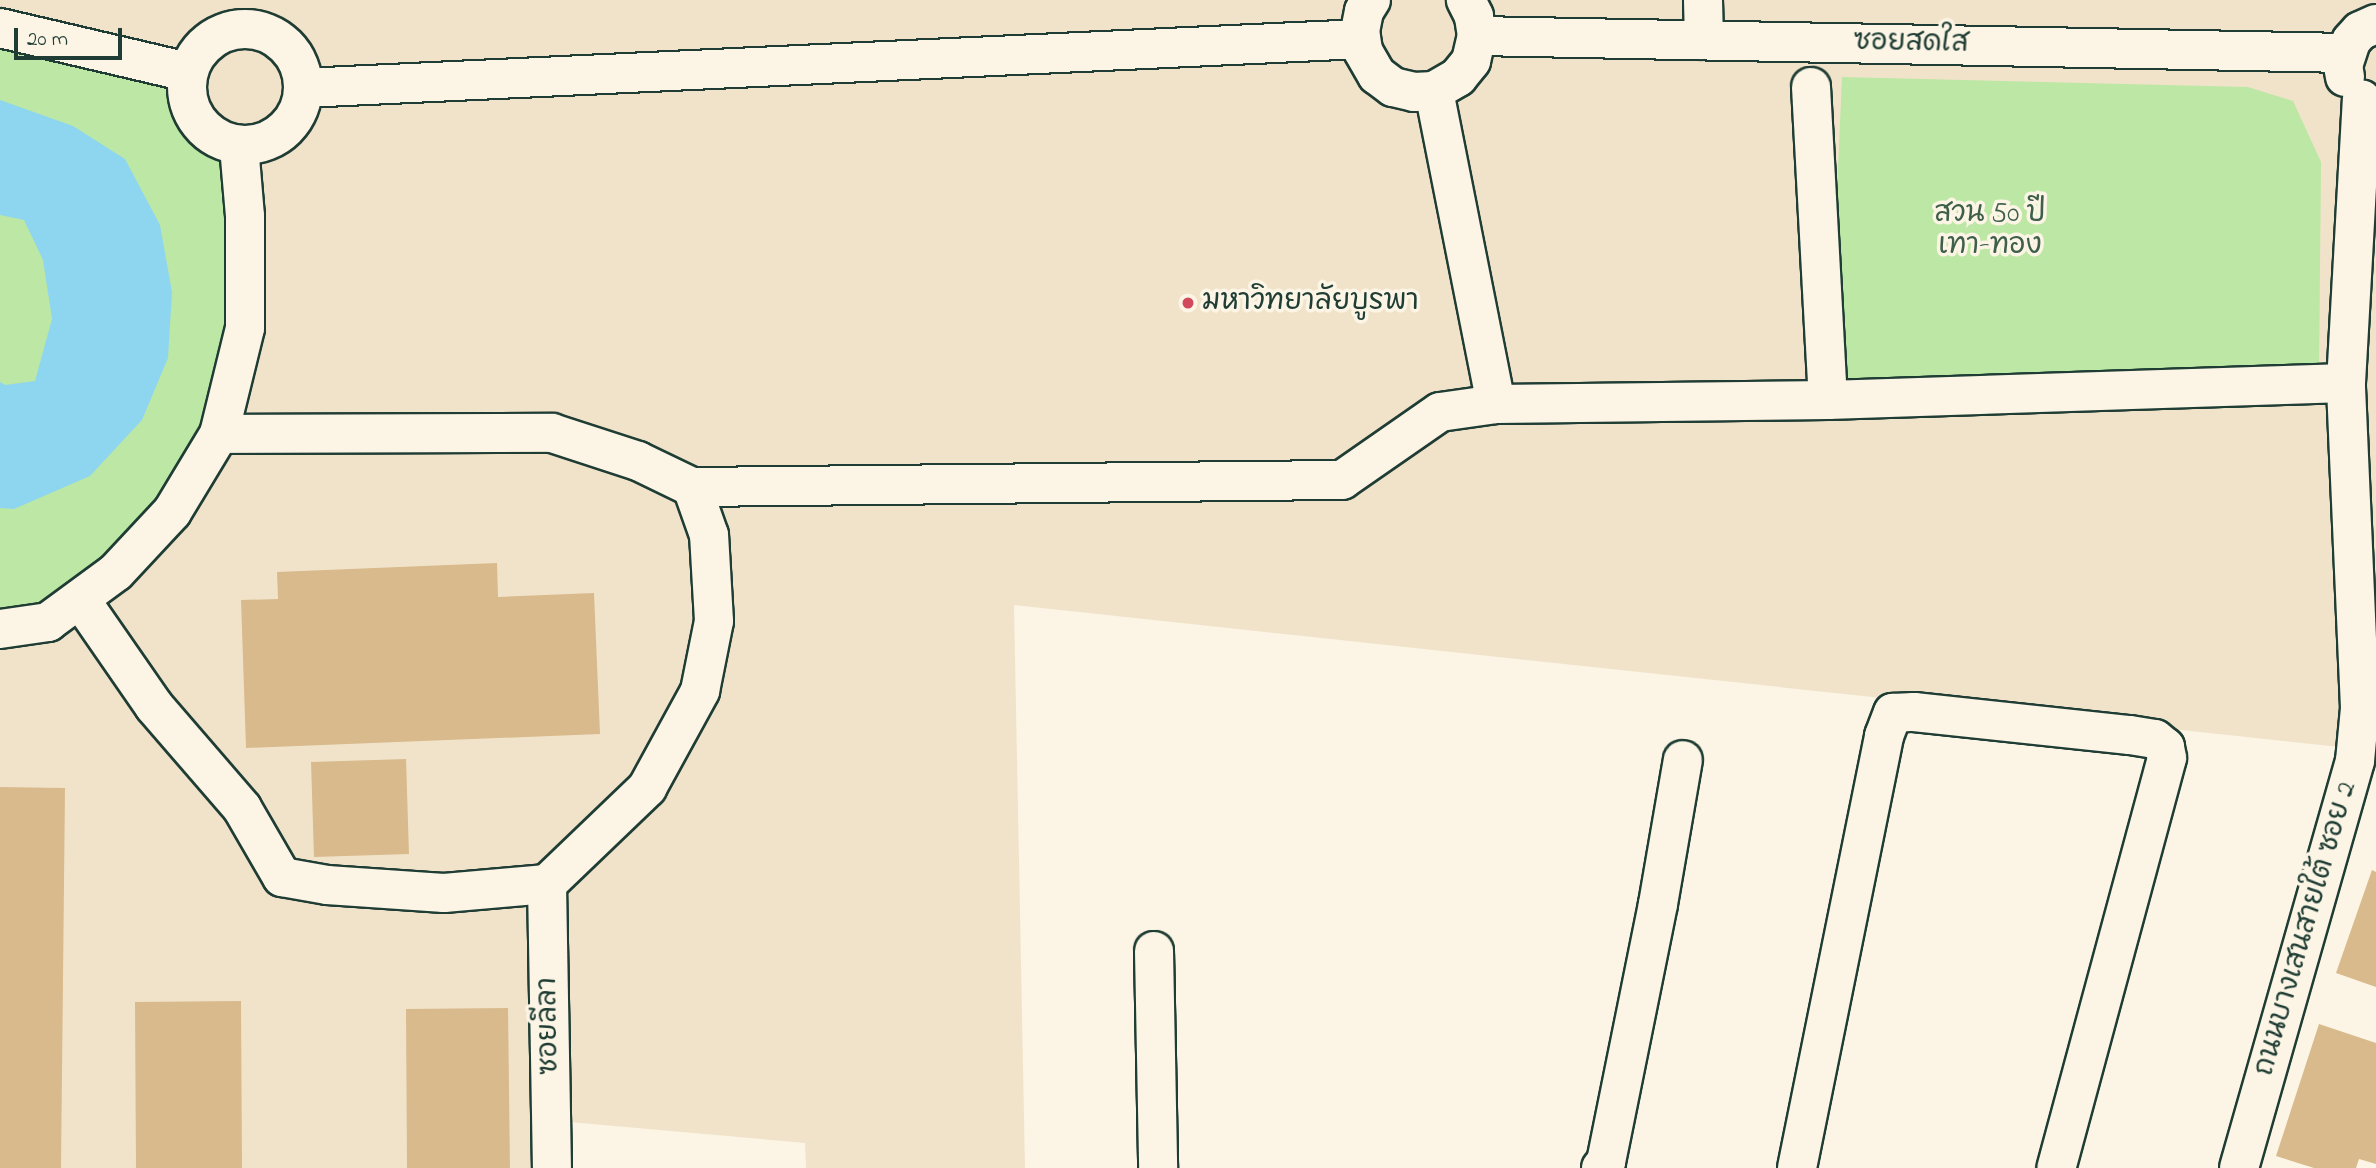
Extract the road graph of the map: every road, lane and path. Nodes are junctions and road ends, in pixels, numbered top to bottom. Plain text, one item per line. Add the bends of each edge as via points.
1 (1371, 0) edge
2 (1703, 0) edge
3 (262, 15) edge
4 (1472, 18) edge
5 (2376, 24) edge
6 (0, 28) edge
7 (1361, 39) junction
8 (1704, 40) junction
9 (2345, 53) junction
10 (188, 72) junction
11 (1811, 87) dead end
12 (303, 88) junction
13 (1434, 91) junction
14 (2369, 102) edge
15 (239, 146) junction
16 (2346, 383) junction
17 (1828, 400) junction
18 (1496, 404) junction
19 (219, 434) junction
20 (692, 487) junction
21 (80, 598) junction
22 (0, 629) edge
23 (1683, 760) dead end
24 (2365, 763) edge
25 (547, 884) junction
26 (1154, 951) dead end
27 (552, 1168) edge
28 (1157, 1168) edge
29 (1601, 1168) edge
30 (1797, 1168) edge
31 (2056, 1168) edge
32 (2239, 1168) edge

1 - 7 street via 1364,11
2 - 8 street
3 - 10 street via 218,35 197,54
3 - 12 street via 291,51 301,69
4 - 8 street, ซอยสดใส
4 - 13 street via 1471,61 1458,77
5 - 9 street via 2360,31
6 - 10 street
7 - 12 street
7 - 13 street via 1377,75 1393,87 1413,93
8 - 9 street, ซอยสดใส
9 - 14 street via 2346,79
10 - 15 street via 188,103 197,122 220,141
11 - 17 street
12 - 15 street via 289,126 258,144
13 - 18 street
14 - 16 street, ถนนบางเสนสายใต้ ซอย 2
15 - 19 street via 245,216 245,328
16 - 17 street
16 - 24 street, ถนนบางเสนสายใต้ ซอย 2
17 - 18 street
18 - 20 street via 1440,412 1342,480
19 - 20 street via 552,433 638,461
19 - 21 street via 172,512 116,572
20 - 25 street via 709,535 714,621 700,691 647,788
21 - 22 street via 48,622
21 - 25 street via 154,706 242,808 282,877 327,886 444,893
23 - 29 street via 1653,931 1606,1162
24 - 32 street, ถนนบางเสนสายใต้ ซอย 2
25 - 27 street, ซอยลีลา
26 - 28 street
30 - 31 street via 1884,736 1893,713 1914,712 2130,735 2155,739 2165,747 2168,758

